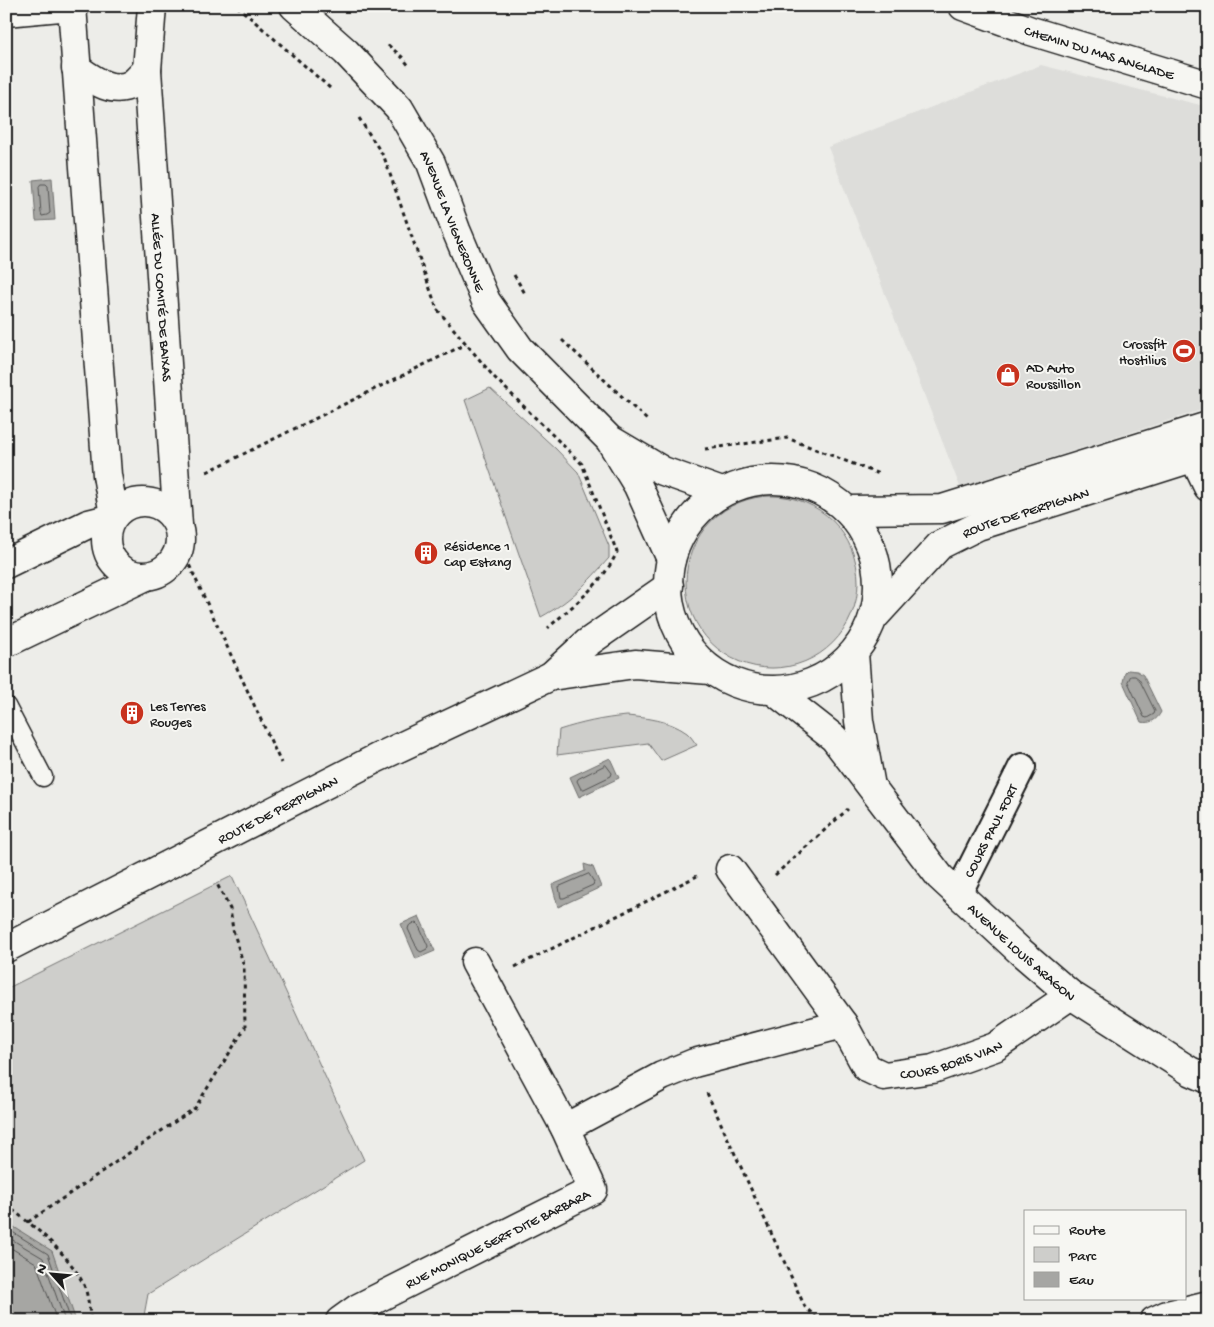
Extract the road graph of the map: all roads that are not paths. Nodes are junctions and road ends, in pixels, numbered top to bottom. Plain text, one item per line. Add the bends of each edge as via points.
1 (71, 6) edge
2 (152, 6) edge
3 (294, 6) edge
4 (963, 6) edge
5 (6, 12) edge
6 (76, 68) junction
7 (147, 70) junction
8 (1208, 85) edge
9 (609, 438) junction
10 (1199, 442) edge
11 (1208, 487) edge
12 (722, 492) junction
13 (848, 510) junction
14 (113, 517) junction
15 (179, 535) junction
16 (670, 559) junction
17 (6, 564) edge
18 (144, 577) junction
19 (669, 586) junction
20 (873, 618) junction
21 (6, 643) edge
22 (854, 653) junction
23 (710, 670) junction
24 (551, 676) junction
25 (774, 691) junction
26 (6, 706) edge
27 (1022, 766) dead end
28 (43, 777) dead end
29 (871, 787) junction
30 (739, 883) road end
31 (958, 894) junction
32 (6, 948) edge
33 (480, 972) road end
34 (1071, 995) junction
35 (843, 1024) junction
36 (1208, 1079) edge
37 (566, 1128) junction
38 (1208, 1305) edge
39 (340, 1321) edge
40 (1154, 1321) edge

1 - 5 street
1 - 6 street
2 - 7 street, ALLÉE DU COMITÉ DE BAIXAS
3 - 9 street, AVENUE LA VIGNERONNE via 346,52 399,108 431,163 486,301 520,349
4 - 8 street, CHEMIN DU MAS ANGLADE via 1031,31
6 - 7 street via 100,84 117,88 132,84
6 - 14 street via 107,475
7 - 15 street, ALLÉE DU COMITÉ DE BAIXAS
9 - 12 street, AVENUE LA VIGNERONNE via 663,471
9 - 16 street, AVENUE LA VIGNERONNE via 638,486
10 - 11 street
10 - 13 street, ROUTE DE PERPIGNAN via 942,509
10 - 20 street, ROUTE DE PERPIGNAN via 978,526 940,546
12 - 13 street via 754,481 788,480 820,490
12 - 16 street via 699,510 682,532
13 - 20 street via 866,533 876,561 878,590
14 - 15 street via 130,504 156,504 173,516
14 - 17 street via 88,524
14 - 18 street via 106,535 111,560 122,570
15 - 18 street via 175,558 168,568
16 - 19 street
18 - 21 street
19 - 23 street via 668,598 675,625 689,650
19 - 24 street, ROUTE DE PERPIGNAN via 587,643
20 - 22 street
22 - 25 street via 831,673 803,686
22 - 29 street, AVENUE LOUIS ARAGON via 859,721
23 - 24 street, ROUTE DE PERPIGNAN via 635,664
23 - 25 street via 740,685
24 - 32 street, ROUTE DE PERPIGNAN via 377,758
25 - 29 street, AVENUE LOUIS ARAGON via 834,738
26 - 28 lane
27 - 31 street, COURS PAUL FORT
29 - 31 street, AVENUE LOUIS ARAGON via 940,878
30 - 35 street, COURS BORIS VIAN
31 - 34 street, AVENUE LOUIS ARAGON
33 - 37 street, RUE MONIQUE SERF DITE BARBARA
34 - 35 street, COURS BORIS VIAN via 995,1047 933,1069 884,1076 867,1068
34 - 36 street, AVENUE LOUIS ARAGON via 1190,1071
35 - 37 street via 694,1063 662,1076
37 - 39 street, RUE MONIQUE SERF DITE BARBARA via 594,1190 358,1308
38 - 40 street

